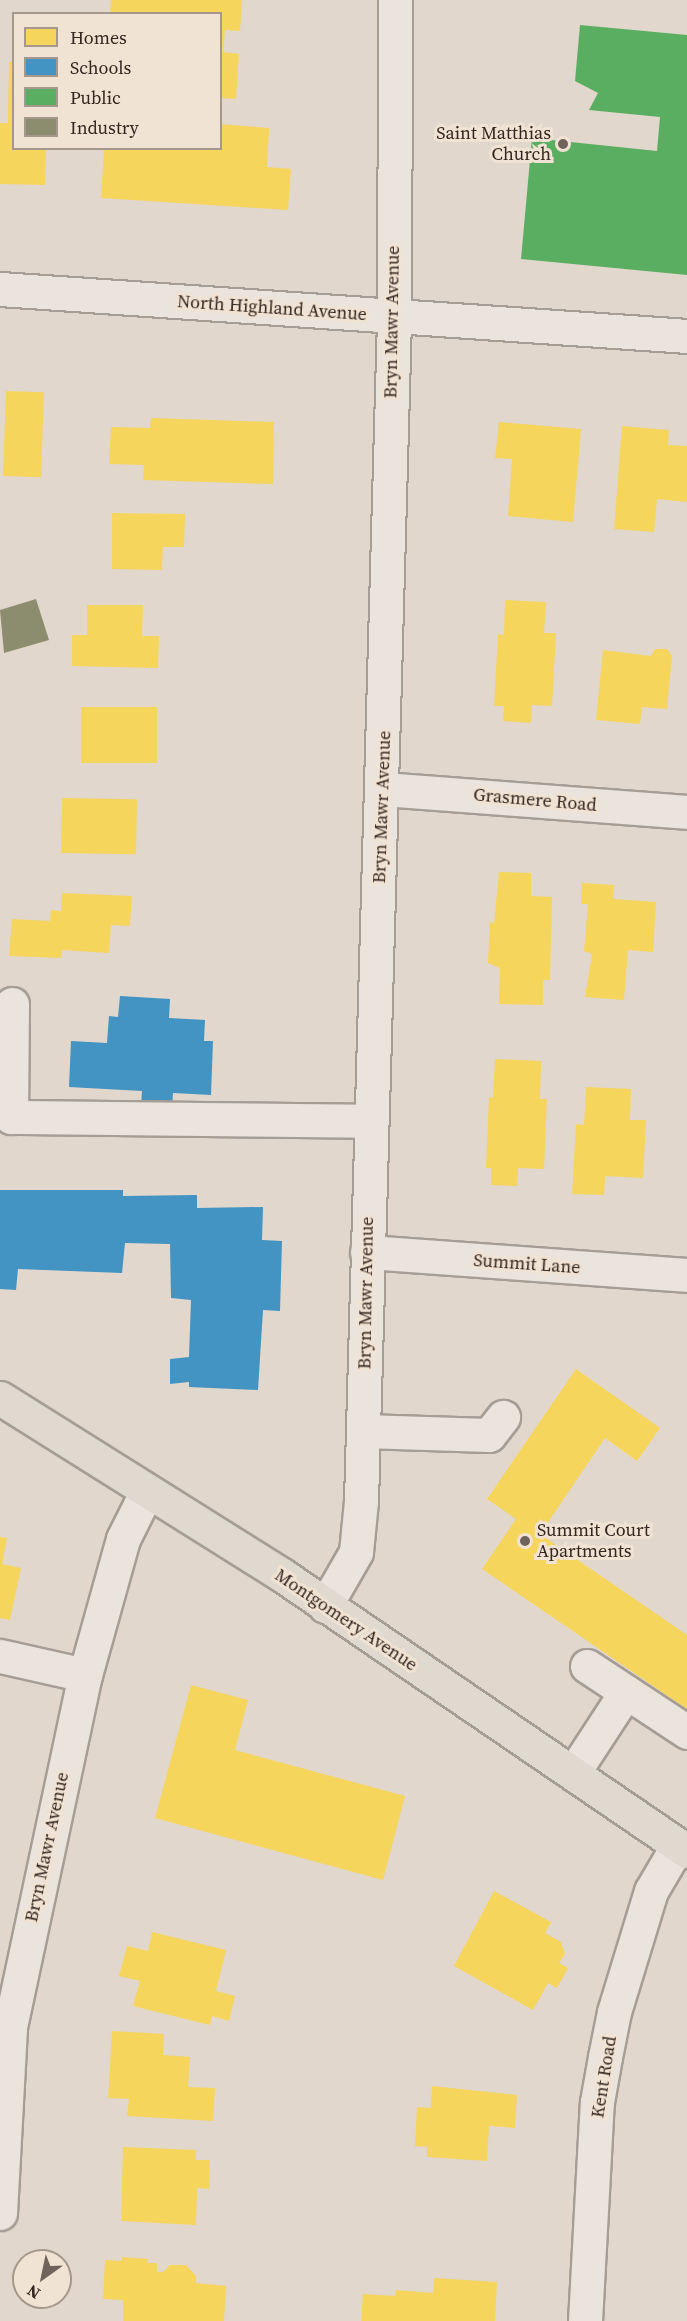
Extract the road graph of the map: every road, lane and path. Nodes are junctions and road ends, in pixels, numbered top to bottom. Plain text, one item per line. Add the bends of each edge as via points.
1 (395, 0) edge
2 (0, 289) edge
3 (394, 317) junction
4 (687, 336) edge
5 (383, 789) junction
6 (687, 812) edge
7 (12, 1004) dead end
8 (370, 1121) junction
9 (367, 1252) junction
10 (687, 1275) edge
11 (0, 1398) edge
12 (503, 1417) dead end
13 (363, 1431) junction
14 (147, 1491) junction
15 (326, 1606) junction
16 (0, 1656) edge
17 (587, 1666) dead end
18 (85, 1675) junction
19 (626, 1692) junction
20 (687, 1732) edge
21 (573, 1773) junction
22 (683, 1848) edge
23 (0, 2213) edge
24 (585, 2321) edge

1 - 3 street, Bryn Mawr Avenue
2 - 3 street, North Highland Avenue
3 - 4 street, North Highland Avenue
3 - 5 street, Bryn Mawr Avenue
5 - 6 street, Grasmere Road
5 - 8 street, Bryn Mawr Avenue
7 - 8 street via 11,1117
8 - 9 street, Bryn Mawr Avenue
9 - 10 street, Summit Lane
9 - 13 street, Bryn Mawr Avenue
11 - 14 main road, Montgomery Avenue
12 - 13 street via 489,1435
13 - 15 street, Bryn Mawr Avenue via 356,1552
14 - 15 main road, Montgomery Avenue
14 - 18 street, Bryn Mawr Avenue via 123,1539
15 - 21 main road, Montgomery Avenue
16 - 18 street
17 - 19 street
18 - 23 street, Bryn Mawr Avenue via 10,2027
19 - 20 street
19 - 21 street
21 - 22 main road, Montgomery Avenue
22 - 24 street, Kent Road via 651,1892 614,2012 597,2102

